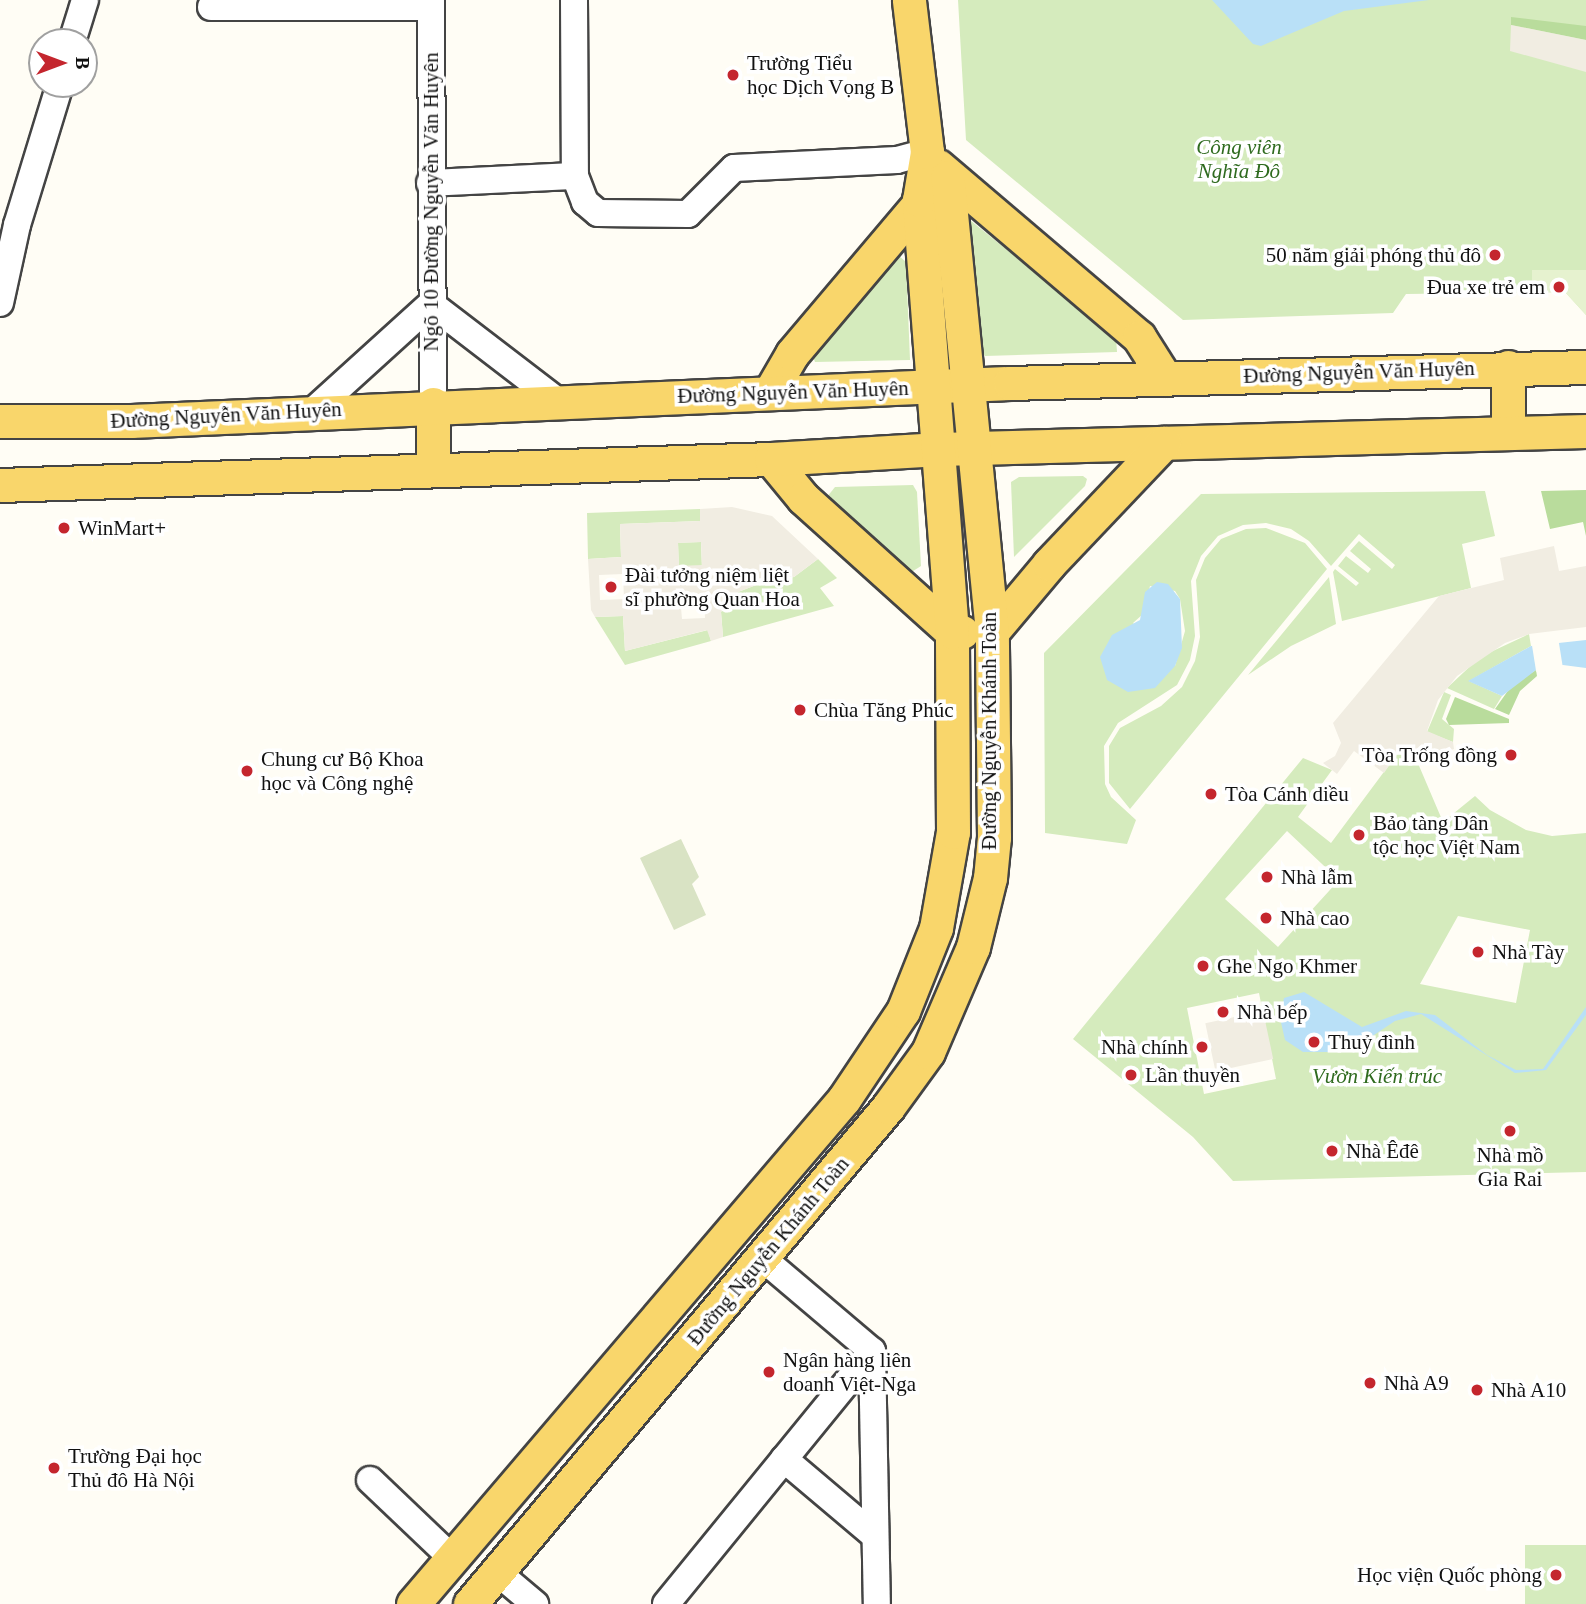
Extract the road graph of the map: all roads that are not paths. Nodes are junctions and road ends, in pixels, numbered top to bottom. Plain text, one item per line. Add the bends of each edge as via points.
1 (85, 0) edge
2 (575, 0) edge
3 (909, 0) edge
4 (327, 4) edge
5 (431, 4) edge
6 (211, 7) dead end
7 (76, 28) edge
8 (56, 98) edge
9 (937, 164) junction
10 (575, 176) junction
11 (430, 183) junction
12 (919, 200) junction
13 (0, 303) edge
14 (431, 304) junction
15 (1586, 366) edge
16 (1508, 367) junction
17 (1165, 378) junction
18 (966, 386) junction
19 (933, 388) junction
20 (770, 392) junction
21 (556, 400) junction
22 (433, 404) junction
23 (313, 411) junction
24 (0, 421) edge
25 (1508, 431) junction
26 (1586, 431) edge
27 (1164, 443) junction
28 (974, 448) junction
29 (940, 449) junction
30 (771, 459) junction
31 (433, 468) junction
32 (0, 485) edge
33 (952, 632) junction
34 (992, 632) junction
35 (761, 1257) junction
36 (872, 1351) junction
37 (784, 1459) junction
38 (370, 1480) dead end
39 (875, 1536) junction
40 (452, 1558) junction
41 (497, 1572) junction
42 (413, 1604) edge
43 (470, 1604) edge
44 (535, 1604) edge
45 (666, 1604) edge
46 (877, 1604) edge

1 - 7 street
2 - 10 street
3 - 9 main road, Đường Nguyễn Khánh Toàn
4 - 5 street
4 - 6 street
5 - 11 street, Ngõ 10 Đường Nguyễn Văn Huyên
8 - 13 street via 17,225
9 - 10 street via 897,160 732,169 683,215 602,215 585,202
9 - 12 main road
9 - 17 main road via 1139,337
9 - 18 main road, Đường Nguyễn Khánh Toàn
10 - 11 street
11 - 14 street, Ngõ 10 Đường Nguyễn Văn Huyên
12 - 19 main road, Đường Nguyễn Khánh Toàn
12 - 20 main road via 792,354
14 - 21 street
14 - 22 street, Ngõ 10 Đường Nguyễn Văn Huyên
14 - 23 street
15 - 16 main road, Đường Nguyễn Văn Huyên
16 - 17 main road, Đường Nguyễn Văn Huyên
16 - 25 main road
17 - 18 main road, Đường Nguyễn Văn Huyên
18 - 19 main road, Đường Nguyễn Văn Huyên
18 - 28 main road, Đường Nguyễn Khánh Toàn
19 - 20 main road, Đường Nguyễn Văn Huyên
19 - 29 main road, Đường Nguyễn Khánh Toàn
20 - 21 main road, Đường Nguyễn Văn Huyên
21 - 22 main road, Đường Nguyễn Văn Huyên
22 - 23 main road, Đường Nguyễn Văn Huyên
22 - 31 main road
23 - 24 main road, Đường Nguyễn Văn Huyên via 131,421
25 - 26 main road
25 - 27 main road
27 - 28 main road
27 - 34 main road via 1049,564
28 - 29 main road
28 - 34 main road, Đường Nguyễn Khánh Toàn
29 - 30 main road
29 - 33 main road, Đường Nguyễn Khánh Toàn
30 - 31 main road
30 - 33 main road via 803,498
31 - 32 main road
33 - 34 main road
33 - 40 main road, Đường Nguyễn Khánh Toàn via 949,869 929,951 903,1011 844,1099
34 - 35 main road, Đường Nguyễn Khánh Toàn via 994,837 990,878 973,947 943,1023 914,1072
35 - 36 street
35 - 41 main road, Đường Nguyễn Khánh Toàn
36 - 37 street
36 - 39 street
37 - 39 street
37 - 45 street
38 - 40 street
39 - 46 street
40 - 42 main road, Đường Nguyễn Khánh Toàn
41 - 43 main road, Đường Nguyễn Khánh Toàn
41 - 44 street

